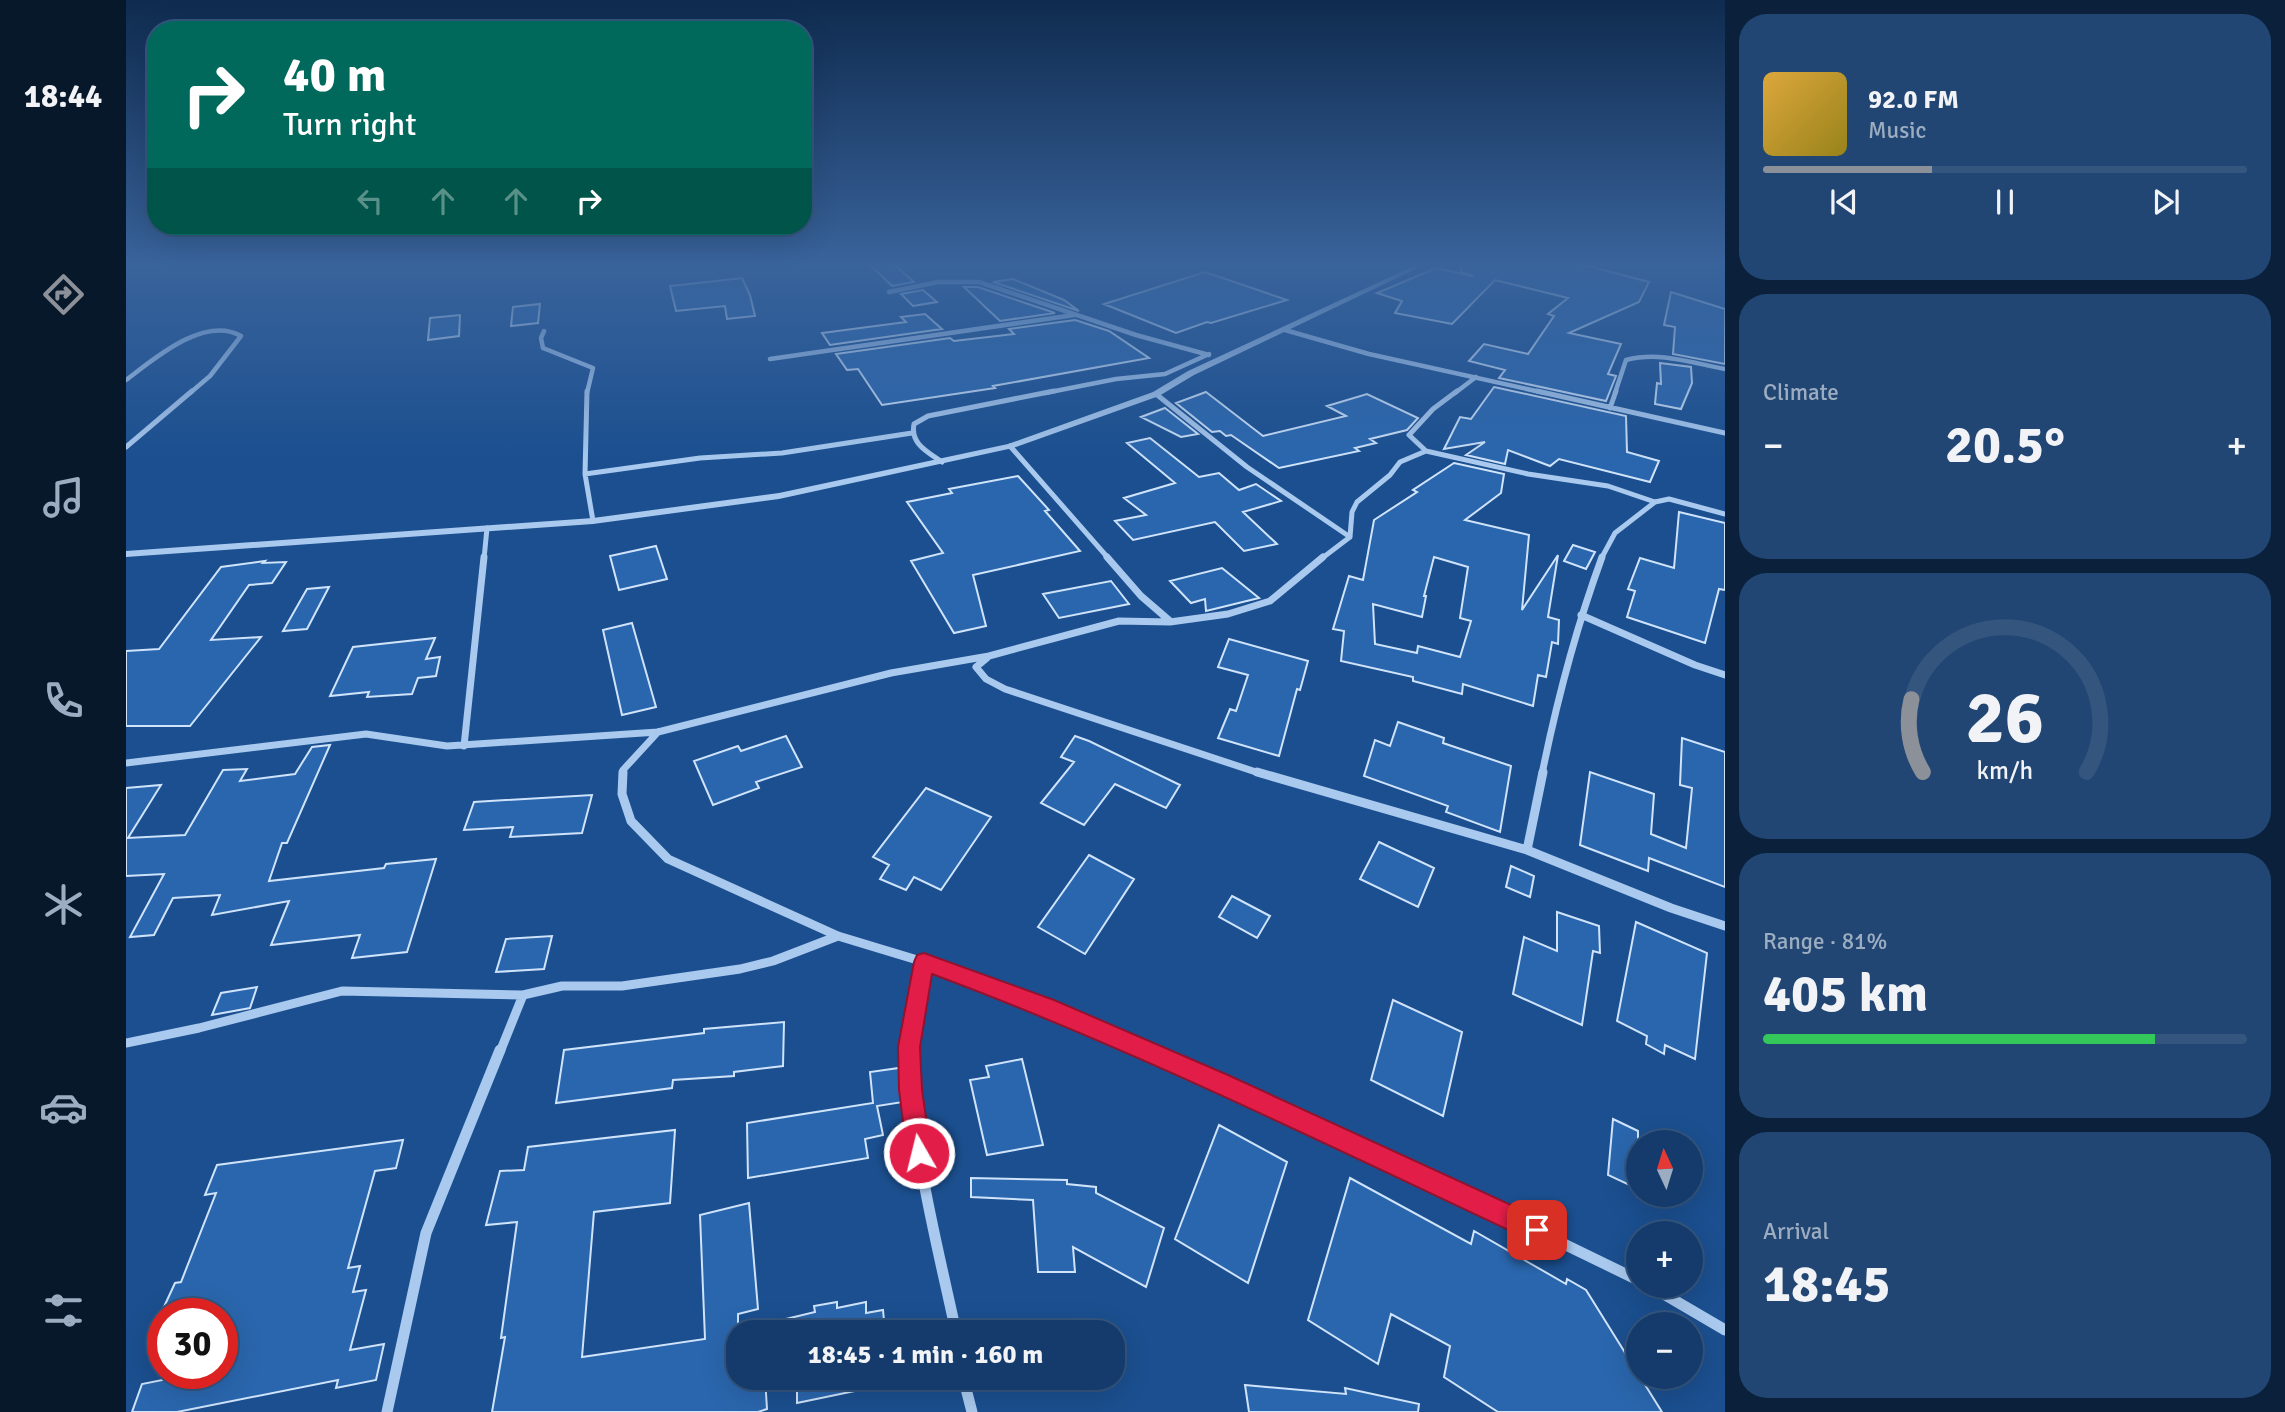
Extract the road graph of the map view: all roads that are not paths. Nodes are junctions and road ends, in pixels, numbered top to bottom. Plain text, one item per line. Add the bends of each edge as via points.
1 (980, 330) edge
2 (1121, 330) edge
3 (1285, 330) joint
4 (544, 331) dead end
5 (1209, 355) junction
6 (770, 359) dead end
7 (1216, 363) junction
8 (1725, 369) edge
9 (1476, 377) junction
10 (126, 380) edge
11 (1156, 394) junction
12 (1610, 408) junction
13 (912, 433) junction
14 (1725, 433) edge
15 (1010, 446) junction
16 (126, 447) edge
17 (1426, 451) junction
18 (942, 462) junction
19 (585, 474) junction
20 (1655, 502) junction
21 (1725, 514) edge
22 (593, 521) junction
23 (486, 528) junction
24 (1350, 537) junction
25 (126, 554) edge
26 (1581, 615) junction
27 (1170, 622) junction
28 (989, 656) junction
29 (1725, 675) edge
30 (658, 732) junction
31 (464, 746) junction
32 (126, 763) edge
33 (1527, 850) junction
34 (1725, 926) edge
35 (838, 936) junction
36 (924, 962) junction
37 (523, 995) junction
38 (126, 1043) edge
39 (1626, 1274) edge
40 (1670, 1298) edge
41 (953, 1320) edge
42 (1725, 1330) edge
43 (966, 1390) edge
44 (387, 1412) edge
45 (972, 1412) edge

1 - 6 street
2 - 5 street
3 - 7 street
3 - 9 street
4 - 19 street via 543,348 593,368 584,421
5 - 7 street
5 - 13 street via 1165,374 948,411 919,421
7 - 11 street
8 - 12 street via 1652,356 1626,359
9 - 12 street
9 - 17 street via 1433,409 1409,435
10 - 16 street via 175,343 220,331 241,336 210,376
11 - 15 street
11 - 24 street via 1247,467
12 - 14 street
13 - 18 street via 917,444
13 - 19 street via 782,453 730,455
15 - 18 street
15 - 27 street via 1140,596
17 - 20 street via 1608,486
17 - 24 street via 1400,462 1396,471 1353,509
18 - 22 street via 729,505
19 - 22 street
20 - 21 street via 1669,499
20 - 26 street via 1615,533
22 - 23 street
23 - 25 street
23 - 31 street
24 - 27 street via 1270,601 1228,614
26 - 29 street
26 - 33 street
27 - 28 street via 1119,621
28 - 30 street via 891,673
28 - 33 street via 976,667 979,675 1010,691 1284,781
30 - 31 street
30 - 35 street via 623,771 622,794 631,821 668,859
31 - 32 street via 366,734
33 - 34 street
35 - 36 street
35 - 37 street via 740,969 622,985 562,986
36 - 39 street via 1047,1007 1220,1083
36 - 41 street via 909,1047 910,1090 922,1174
37 - 38 street via 342,991
37 - 44 street via 426,1233
40 - 42 street
43 - 45 street

